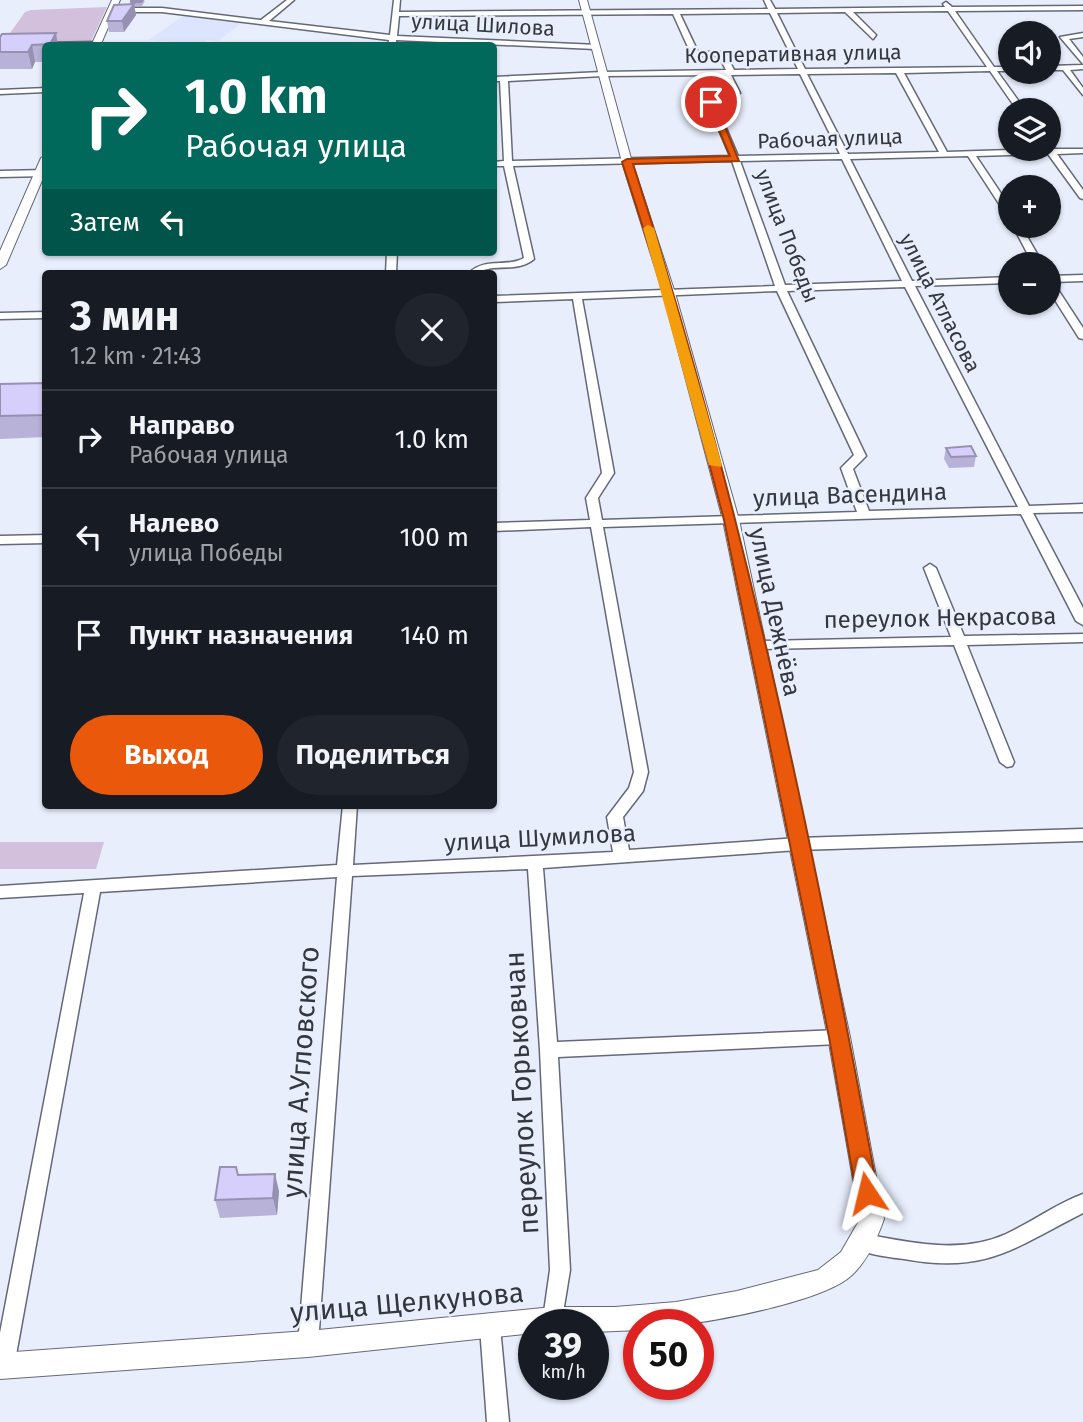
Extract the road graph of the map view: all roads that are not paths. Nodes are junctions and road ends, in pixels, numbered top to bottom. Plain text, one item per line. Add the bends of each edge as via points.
1 (116, 0) edge
2 (156, 0) edge
3 (291, 0) edge
4 (852, 0) edge
5 (943, 0) edge
6 (769, 5) edge
7 (584, 6) edge
8 (398, 7) edge
9 (1083, 8) edge
10 (146, 9) junction
11 (847, 9) junction
12 (857, 9) junction
13 (949, 9) junction
14 (111, 11) junction
15 (674, 11) junction
16 (263, 22) junction
17 (394, 28) junction
18 (369, 34) junction
19 (1083, 35) edge
20 (873, 37) dead end
21 (97, 42) edge
22 (392, 42) edge
23 (26, 45) edge
24 (42, 45) edge
25 (497, 45) edge
26 (595, 47) junction
27 (1083, 65) edge
28 (1061, 68) edge
29 (1065, 68) junction
30 (992, 69) junction
31 (998, 69) edge
32 (899, 71) junction
33 (729, 72) junction
34 (803, 72) junction
35 (603, 74) junction
36 (497, 79) edge
37 (504, 79) junction
38 (42, 90) edge
39 (0, 92) edge
40 (1083, 93) edge
41 (1013, 98) edge
42 (1061, 149) edge
43 (1083, 150) edge
44 (998, 151) edge
45 (969, 152) junction
46 (944, 153) junction
47 (845, 156) junction
48 (736, 159) junction
49 (1058, 161) edge
50 (627, 162) junction
51 (497, 164) edge
52 (508, 164) junction
53 (42, 173) edge
54 (0, 174) edge
55 (998, 196) edge
56 (1083, 196) edge
57 (0, 265) edge
58 (478, 270) edge
59 (1083, 278) edge
60 (1061, 279) edge
61 (998, 280) edge
62 (908, 283) junction
63 (782, 290) junction
64 (669, 293) junction
65 (577, 296) junction
66 (497, 299) edge
67 (1061, 301) edge
68 (42, 315) edge
69 (0, 316) edge
70 (1083, 336) edge
71 (1083, 508) edge
72 (1025, 510) junction
73 (864, 515) junction
74 (731, 520) junction
75 (596, 524) junction
76 (497, 527) edge
77 (42, 539) edge
78 (0, 540) edge
79 (930, 568) dead end
80 (1083, 621) edge
81 (1083, 638) edge
82 (959, 642) junction
83 (757, 645) junction
84 (1007, 762) dead end
85 (351, 809) edge
86 (1083, 835) edge
87 (798, 844) junction
88 (622, 856) junction
89 (535, 863) junction
90 (343, 871) junction
91 (93, 887) junction
92 (0, 892) edge
93 (839, 1037) junction
94 (549, 1050) junction
95 (1083, 1203) edge
96 (863, 1243) junction
97 (554, 1309) edge
98 (609, 1320) edge
99 (518, 1323) edge
100 (490, 1327) junction
101 (308, 1343) junction
102 (2, 1366) edge
103 (498, 1422) edge

1 - 14 main road
2 - 10 street
3 - 16 street
4 - 12 street
5 - 13 street
6 - 11 street
6 - 15 street
6 - 34 street, улица Атласова
7 - 8 street
7 - 15 street
7 - 26 main road, улица Дежнёва
8 - 17 street
9 - 13 street
10 - 14 street, улица Шилова
10 - 16 street, улица Шилова
11 - 12 street
11 - 20 street
12 - 13 street
13 - 30 street
14 - 21 main road
15 - 33 street via 695,54 722,54
16 - 18 street, улица Шилова
17 - 18 street, улица Шилова
17 - 22 street
18 - 22 street, улица Шилова
19 - 27 street via 1064,37
23 - 24 street
25 - 26 street, улица Шилова
26 - 35 main road, улица Дежнёва
27 - 29 street
28 - 29 street
29 - 40 street
30 - 31 street, Кооперативная улица
30 - 32 street, Кооперативная улица
30 - 41 street
32 - 34 street, Кооперативная улица
32 - 46 street
33 - 34 street, Кооперативная улица
33 - 35 street, Кооперативная улица
33 - 48 street, улица Победы via 736,93 711,102
34 - 47 street, улица Атласова
35 - 37 street, Кооперативная улица
35 - 50 main road, улица Дежнёва
36 - 37 street, Кооперативная улица
37 - 52 street
38 - 39 street
42 - 43 street, Рабочая улица
44 - 45 street, Рабочая улица
45 - 46 street, Рабочая улица
45 - 55 street
46 - 47 street, Рабочая улица
47 - 48 street, Рабочая улица
47 - 62 street, улица Атласова
48 - 50 street, Рабочая улица
48 - 63 street, улица Победы
49 - 56 street
50 - 52 street, Рабочая улица
50 - 64 main road, улица Дежнёва
51 - 52 street, Рабочая улица
52 - 58 street via 528,259
53 - 54 street
53 - 57 main road
59 - 60 street
61 - 62 street
62 - 63 street
62 - 72 street, улица Атласова
63 - 64 street
63 - 73 street, улица Победы via 860,456 847,468
64 - 65 street
64 - 74 main road, улица Дежнёва
65 - 66 street
65 - 75 street via 608,473 592,498
67 - 70 street
68 - 69 street
71 - 72 street, улица Васендина
72 - 73 street, улица Васендина
72 - 80 street, улица Атласова
73 - 74 street, улица Васендина
74 - 75 street, улица Васендина
74 - 83 main road, улица Дежнёва
75 - 76 street, улица Васендина
75 - 88 street via 641,772 632,800 615,817
77 - 78 street
79 - 82 street
81 - 82 street, переулок Некрасова
82 - 83 street, переулок Некрасова
82 - 84 street
83 - 87 main road, улица Дежнёва
85 - 90 street, улица А.Угловского
86 - 87 street, улица Шумилова
87 - 88 street, улица Шумилова
87 - 93 main road, улица Дежнёва
88 - 89 street, улица Шумилова
89 - 90 street, улица Шумилова
89 - 94 street, переулок Горьковчан
90 - 91 street, улица Шумилова
90 - 101 street, улица А.Угловского
91 - 92 street, улица Шумилова
91 - 102 street
93 - 94 street
93 - 96 main road, улица Дежнёва via 872,1219
94 - 97 street, переулок Горьковчан via 559,1270
95 - 96 street via 971,1254 933,1254
96 - 98 main road, улица Щелкунова via 828,1279 769,1296 664,1316
99 - 100 main road, улица Щелкунова
100 - 101 main road, улица Щелкунова
100 - 103 street
101 - 102 main road, улица Щелкунова

